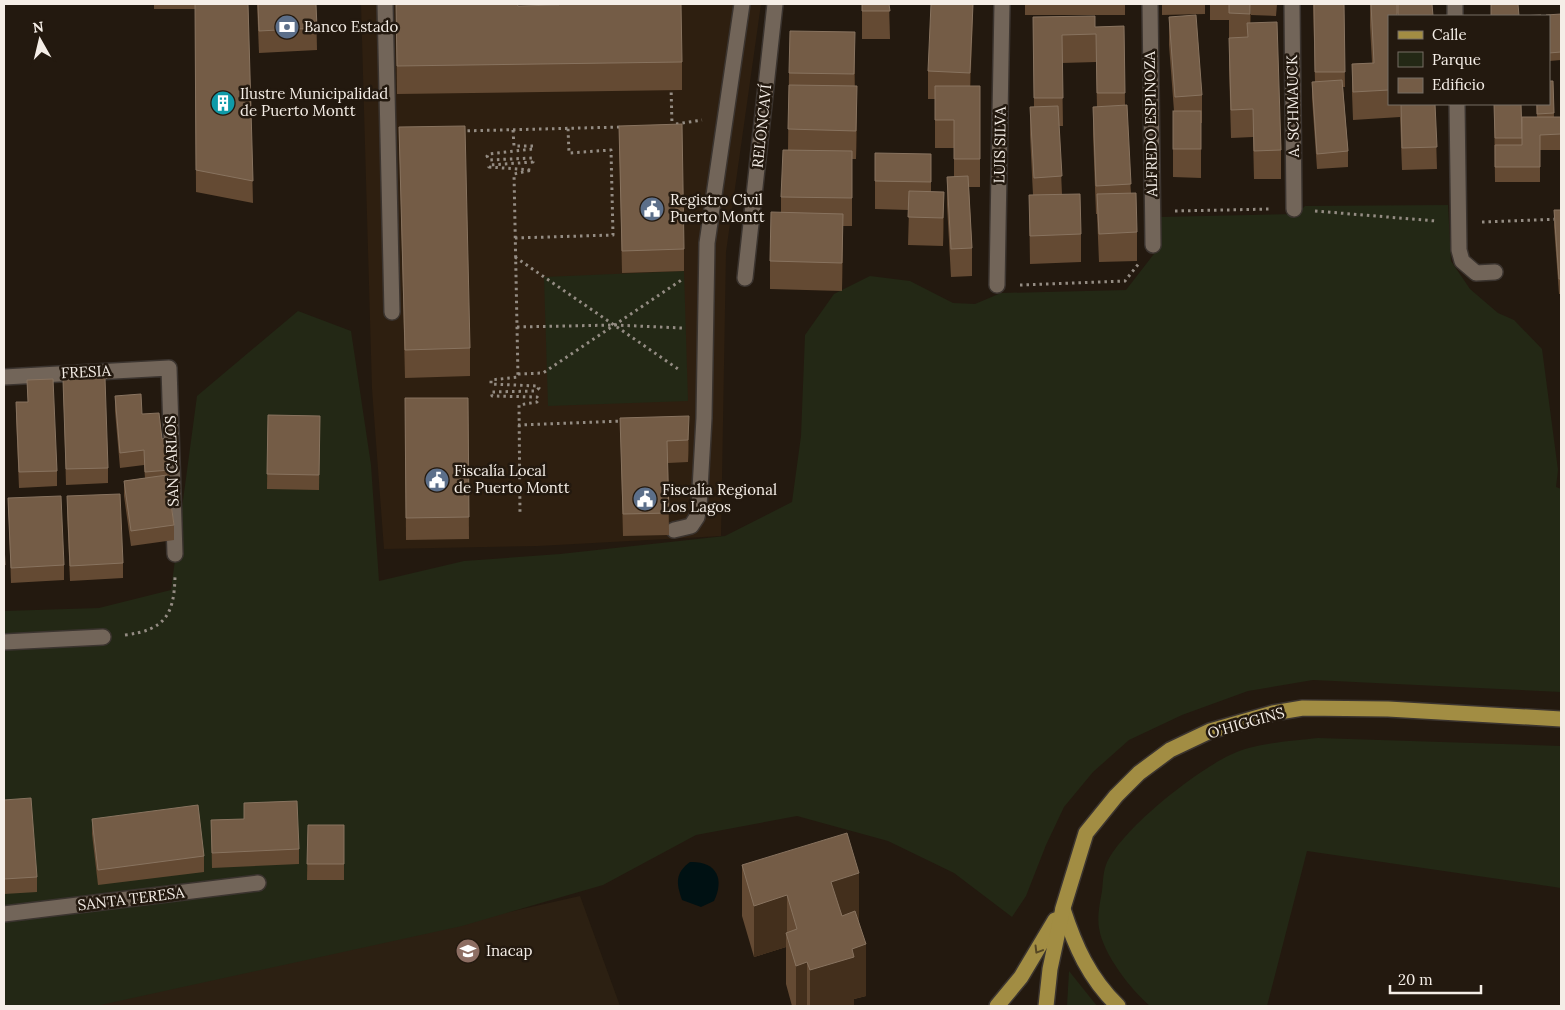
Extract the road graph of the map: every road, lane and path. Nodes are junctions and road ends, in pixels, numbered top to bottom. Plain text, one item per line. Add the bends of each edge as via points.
1 (385, 4) edge
2 (742, 4) edge
3 (775, 4) edge
4 (1002, 4) edge
5 (1150, 4) edge
6 (1292, 4) edge
7 (671, 81) edge
8 (1457, 105) edge
9 (725, 117) junction
10 (672, 125) junction
11 (662, 126) edge
12 (624, 127) edge
13 (568, 128) junction
14 (513, 130) junction
15 (453, 131) edge
16 (1294, 209) junction
17 (1152, 211) junction
18 (1561, 219) edge
19 (1459, 222) junction
20 (515, 238) junction
21 (1153, 245) joint
22 (516, 257) junction
23 (707, 263) junction
24 (1495, 272) dead end
25 (746, 278) dead end
26 (997, 285) joint
27 (392, 312) dead end
28 (615, 325) junction
29 (517, 327) junction
30 (705, 329) junction
31 (169, 368) joint
32 (518, 374) junction
33 (4, 377) edge
34 (705, 387) junction
35 (629, 421) edge
36 (518, 425) junction
37 (520, 515) dead end
38 (674, 530) dead end
39 (175, 554) joint
40 (103, 637) joint
41 (4, 642) edge
42 (1561, 719) edge
43 (258, 883) dead end
44 (1063, 908) junction
45 (4, 914) edge
46 (997, 1006) edge
47 (1046, 1006) edge
48 (1118, 1006) edge

1 - 27 street
2 - 9 street
3 - 25 street, RELONCAVÍ
4 - 26 street, LUIS SILVA
5 - 17 street, ALFREDO ESPINOZA
6 - 16 street, A. SCHMAUCK
7 - 10 path
8 - 19 street
9 - 10 path
9 - 23 street
10 - 11 path
12 - 13 path
13 - 14 path
13 - 20 path via 569,153 611,150 613,235
14 - 15 path
14 - 20 path via 514,146 533,146 533,149 487,156 489,160 532,158 533,162 489,167 532,170 514,174
16 - 17 path
16 - 19 path
17 - 21 street, ALFREDO ESPINOZA
18 - 19 path
19 - 24 street via 1462,261 1476,272
20 - 22 path
21 - 26 path via 1125,281
22 - 28 path
22 - 29 path
23 - 28 path
23 - 30 street
28 - 29 path
28 - 30 path
28 - 32 path via 543,373
28 - 34 path
29 - 32 path
30 - 34 street
31 - 33 street, FRESIA
31 - 39 street, SAN CARLOS
32 - 36 path via 518,377 490,382 537,386 536,391 491,392 492,396 537,397 537,402 519,404
34 - 38 street via 697,517 691,526
35 - 36 path
36 - 37 path
39 - 40 path via 173,605 164,621 154,628
40 - 41 street
42 - 44 main road, O'HIGGINS via 1388,709 1303,708 1273,712 1210,731 1170,750 1139,773 1099,815 1086,833
43 - 45 street, SANTA TERESA
44 -> 46 main road via 1021,977
44 - 47 main road, O'HIGGINS
44 - 48 main road via 1082,959

